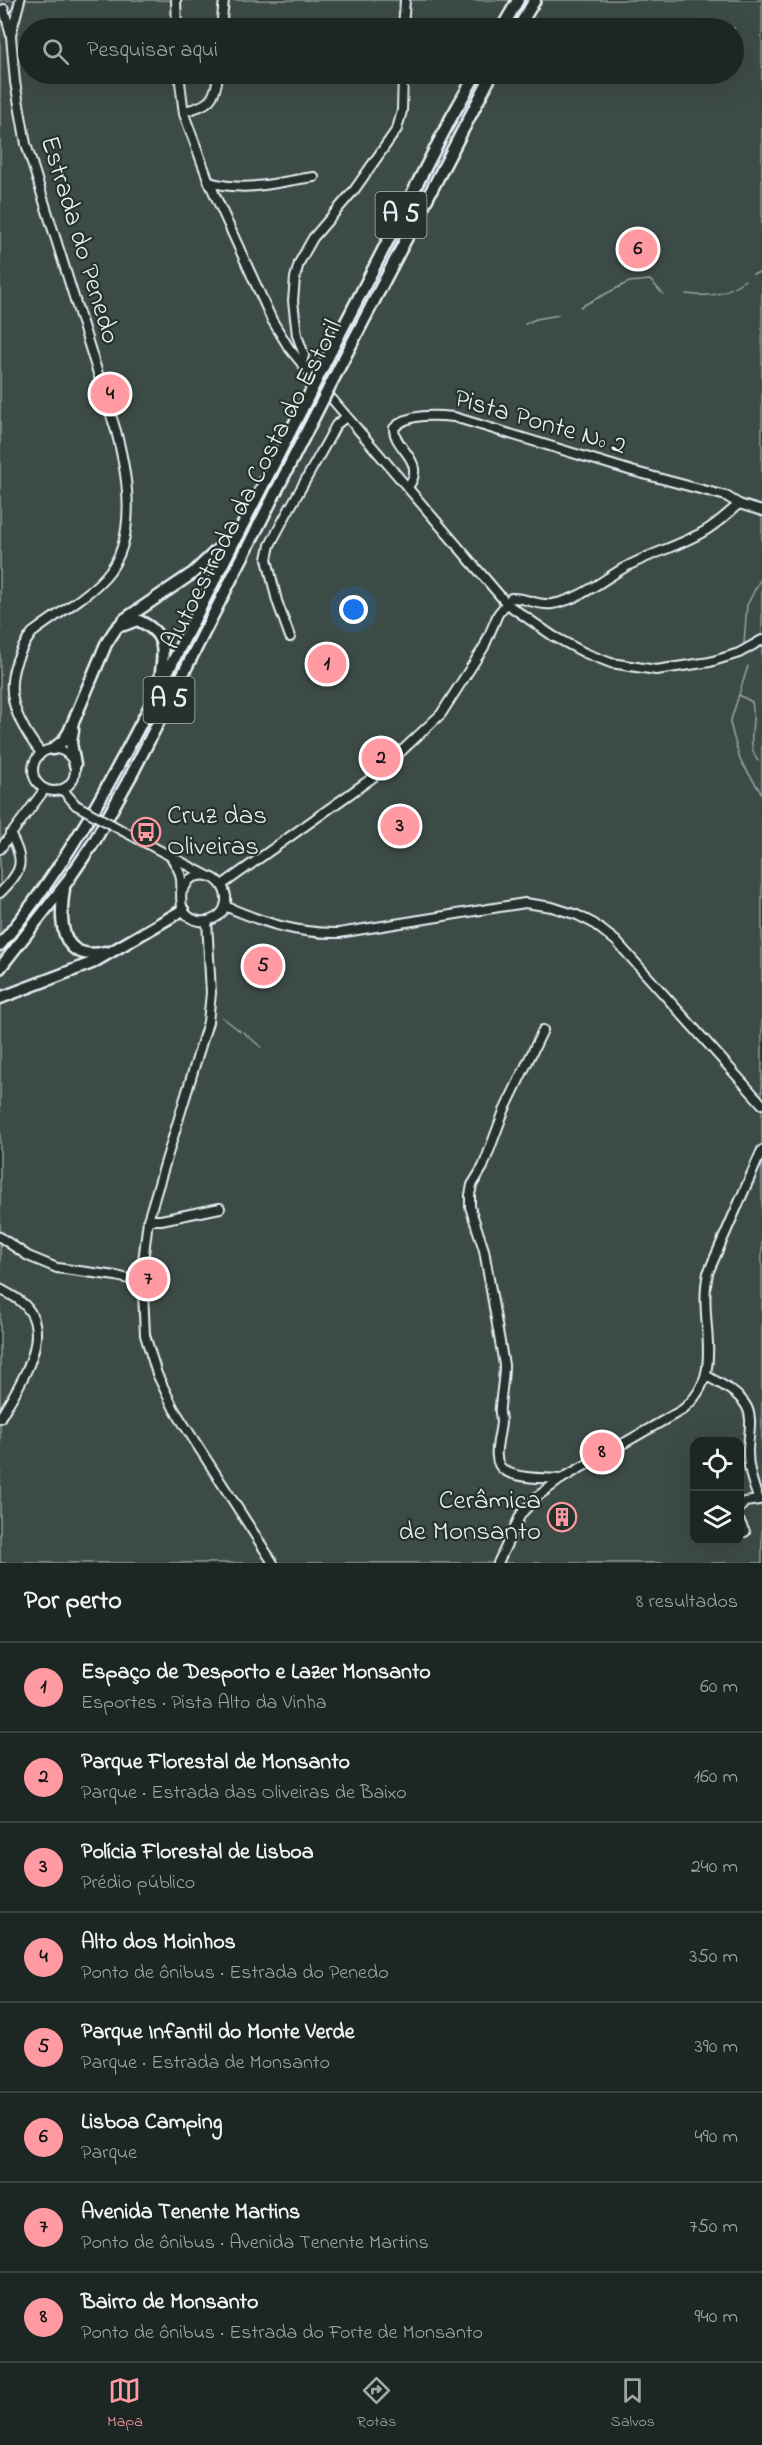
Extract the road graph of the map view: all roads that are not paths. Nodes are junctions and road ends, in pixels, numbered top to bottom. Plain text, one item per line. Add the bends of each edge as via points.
1 (176, 0) edge
2 (224, 0) edge
3 (405, 0) edge
4 (518, 0) edge
5 (535, 0) edge
6 (20, 2) edge
7 (1, 7) edge
8 (177, 18) edge
9 (222, 18) edge
10 (404, 18) edge
11 (508, 18) edge
12 (524, 18) edge
13 (11, 36) junction
14 (180, 84) edge
15 (216, 84) edge
16 (403, 84) edge
17 (470, 84) edge
18 (487, 84) edge
19 (184, 111) junction
20 (314, 177) dead end
21 (209, 182) junction
22 (302, 364) junction
23 (346, 417) junction
24 (408, 487) junction
25 (739, 504) junction
26 (762, 511) edge
27 (242, 526) junction
28 (507, 604) junction
29 (290, 637) dead end
30 (762, 640) edge
31 (159, 688) junction
32 (53, 749) junction
33 (41, 753) junction
34 (75, 765) junction
35 (45, 789) junction
36 (62, 789) junction
37 (10, 834) junction
38 (0, 849) edge
39 (171, 857) junction
40 (212, 877) junction
41 (222, 885) junction
42 (64, 886) junction
43 (0, 893) edge
44 (181, 893) junction
45 (225, 906) junction
46 (183, 910) junction
47 (207, 921) junction
48 (0, 945) edge
49 (114, 949) junction
50 (0, 968) edge
51 (0, 998) edge
52 (543, 1030) dead end
53 (762, 1104) edge
54 (762, 1150) edge
55 (220, 1208) dead end
56 (148, 1220) junction
57 (0, 1237) edge
58 (142, 1282) junction
59 (0, 1289) edge
60 (707, 1376) junction
61 (0, 1418) edge
62 (561, 1479) junction
63 (744, 1503) edge
64 (273, 1563) edge
65 (498, 1563) edge

1 - 8 street
2 - 9 street
3 - 10 street
4 - 11 highway
5 - 12 highway
6 - 7 street via 13,9
6 - 13 street, Estrada do Penedo
7 - 13 street, Estrada do Penedo
13 - 33 street, Estrada do Penedo via 26,144 116,432 127,499 122,549 114,565 100,582 21,643 8,664 9,708
14 - 19 street
15 - 19 street via 210,101
16 - 22 street via 397,129 356,189 313,238 299,263 293,301 304,355
17 - 27 highway, Autoestrada da Costa do Estoril / A 5, bridge
18 - 42 highway, Autoestrada da Costa do Estoril / A 5, bridge via 134,770
19 - 21 street
20 - 21 street via 246,189
21 - 22 street via 268,312
22 - 23 street
23 - 24 street
23 - 29 street via 336,425 270,545 267,559 271,582
24 - 25 street, Pista Ponte Nº 2 via 413,467 394,428 414,418 441,416 726,496
24 - 28 street
25 - 26 street
25 - 28 street via 702,533 622,569 592,589 553,604 516,598
27 - 31 highway, Autoestrada da Costa do Estoril / A 5
27 - 32 highway via 193,573 115,630 69,732
28 - 30 street via 585,653 635,668 657,670 710,663
28 - 41 street via 441,714 375,776
31 - 34 highway via 164,646 157,633 137,620 125,624 108,646 73,731
31 - 48 highway, Autoestrada da Costa do Estoril / A 5 via 83,832 53,878
32 - 33 street
32 - 34 street via 69,754
33 - 35 street via 33,772
34 - 36 street via 74,778
35 - 36 street
35 - 37 street
36 - 39 street, bridge via 76,805
37 - 38 street
37 - 43 street via 20,850 20,866
39 - 40 street
39 - 44 street via 181,875
40 - 41 street
40 - 44 street via 195,877
41 - 45 street
42 - 49 highway via 60,916 68,942 88,954
42 - 50 highway, Autoestrada da Costa do Estoril / A 5
44 - 46 street
45 - 47 street via 218,916
45 - 53 street via 266,923 319,933 525,903 566,910 593,923 616,941
46 - 47 street via 193,919
46 - 49 highway
47 - 56 street via 211,993 208,1022
49 - 51 highway via 75,971
52 - 62 street via 472,1185 470,1202 484,1250 504,1365 498,1462 505,1471
54 - 60 street via 708,1273 704,1292
55 - 56 street
56 - 58 street
57 - 58 street via 19,1251 57,1268
58 - 64 street via 146,1335 166,1394
59 - 61 street via 22,1302 33,1318 36,1345
60 - 62 street via 697,1396 682,1410
60 - 63 street via 731,1390 750,1412 748,1456 759,1500
62 - 65 street via 521,1514

